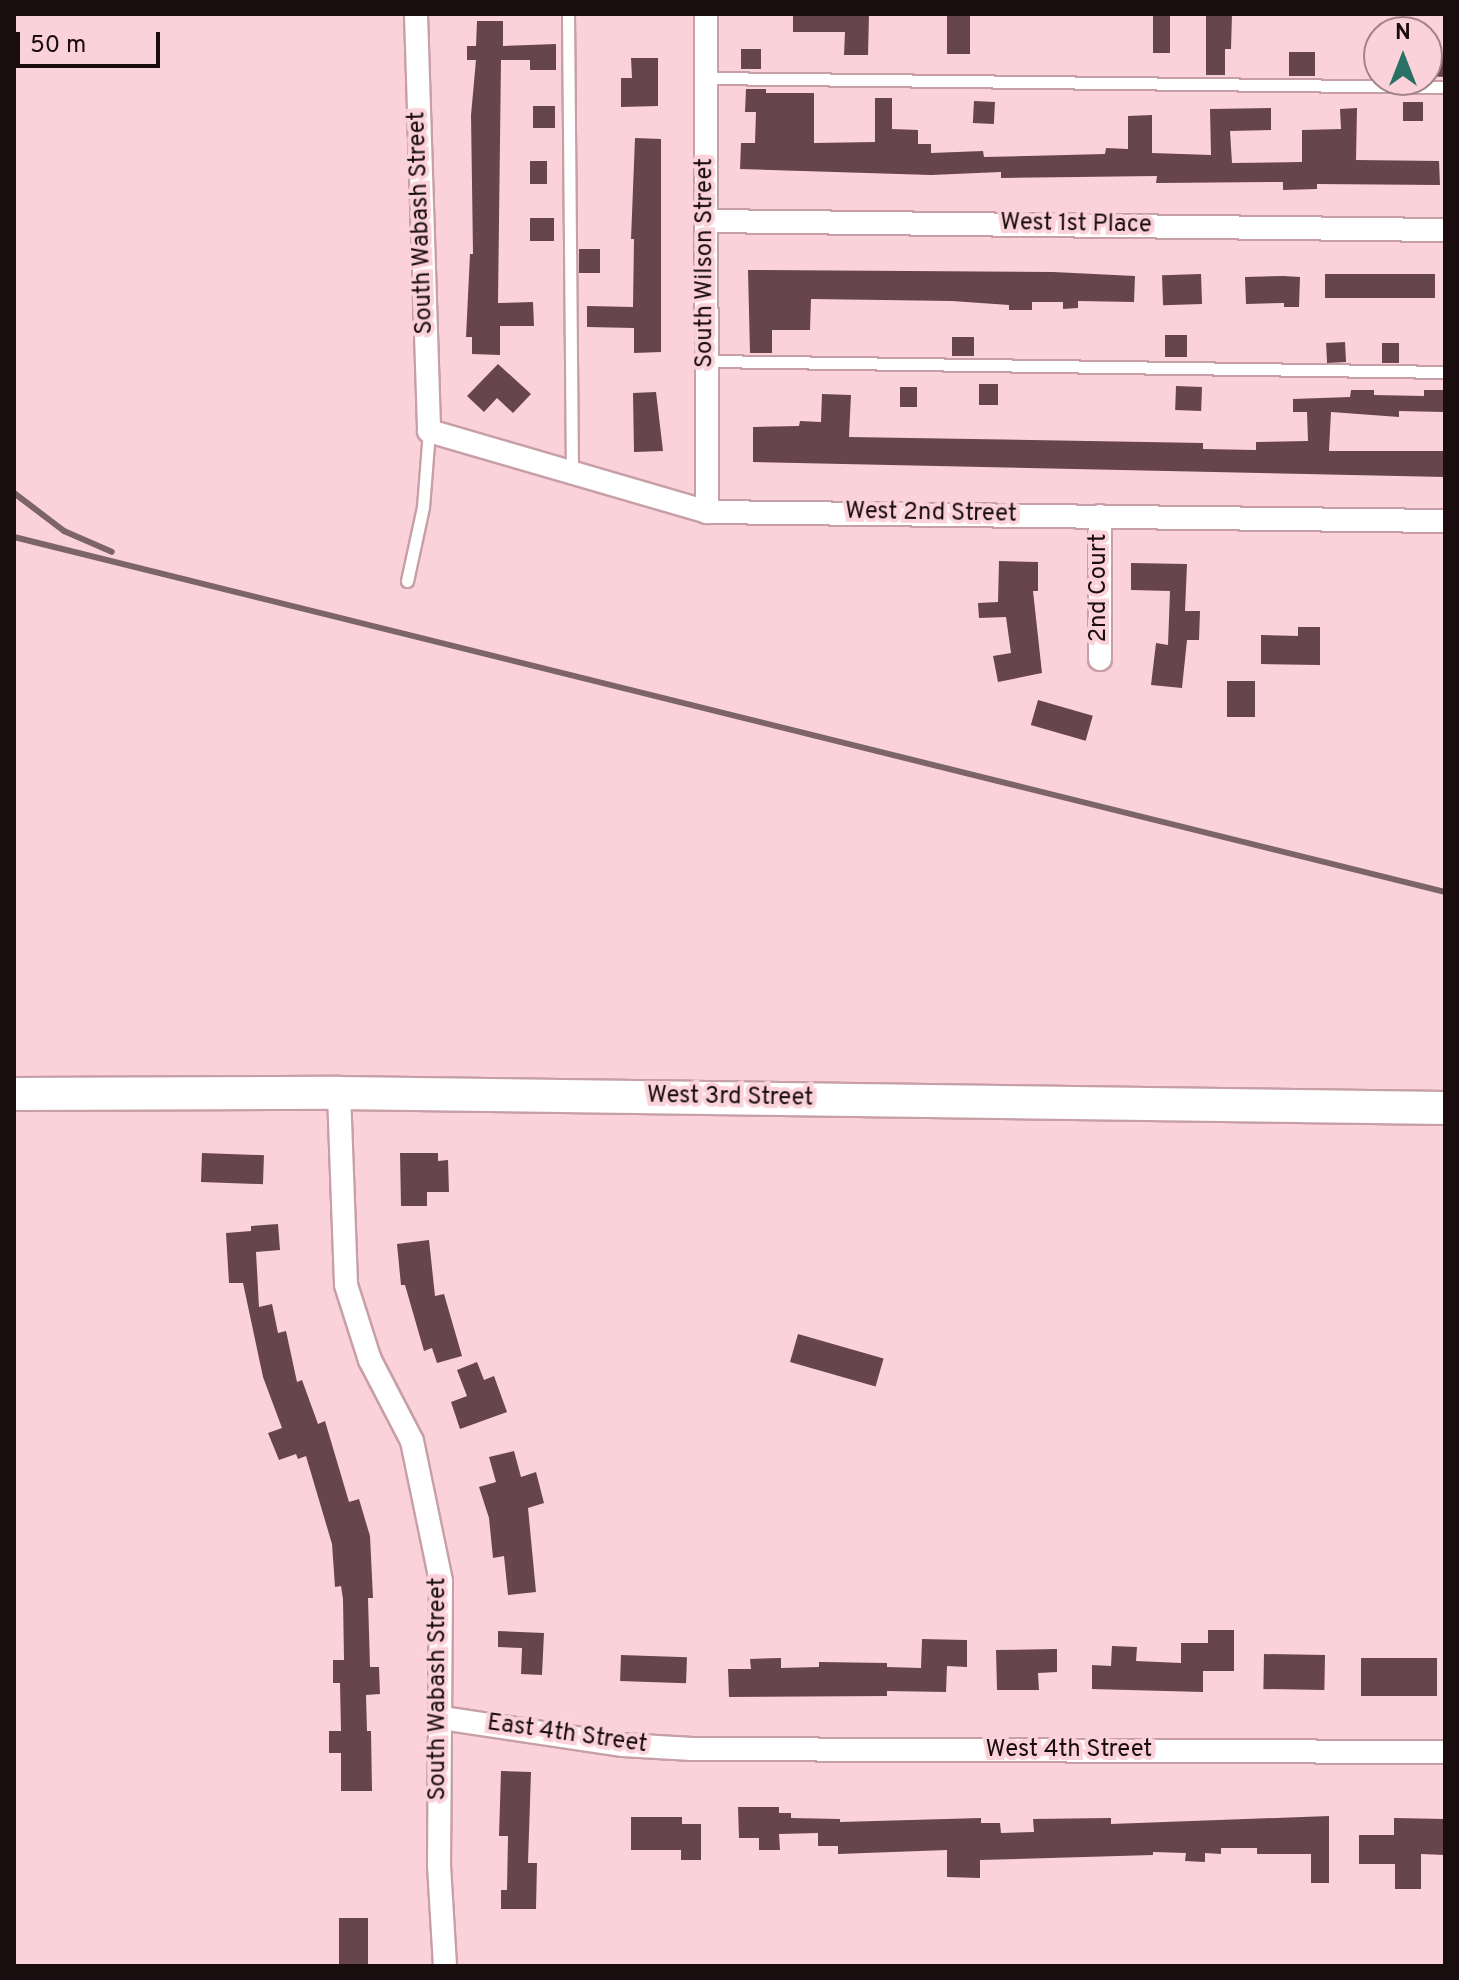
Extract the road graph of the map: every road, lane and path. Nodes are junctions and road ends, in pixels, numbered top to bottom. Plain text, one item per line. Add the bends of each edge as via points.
1 (416, 14) edge
2 (568, 14) edge
3 (706, 14) edge
4 (706, 78) junction
5 (1445, 87) edge
6 (706, 221) junction
7 (1445, 230) edge
8 (707, 361) junction
9 (1445, 372) edge
10 (429, 431) junction
11 (572, 473) junction
12 (707, 512) junction
13 (1100, 516) junction
14 (1445, 521) edge
15 (407, 581) dead end
16 (1100, 659) dead end
17 (339, 1093) junction
18 (14, 1094) edge
19 (1445, 1108) edge
20 (442, 1718) junction
21 (692, 1749) joint
22 (1445, 1752) edge
23 (445, 1966) edge

1 - 10 street, South Wabash Street
2 - 11 lane
3 - 4 street, South Wilson Street
4 - 5 lane
4 - 6 street, South Wilson Street
6 - 7 street, West 1st Place
6 - 8 street, South Wilson Street
8 - 9 lane
8 - 12 street, South Wilson Street
10 - 11 street, West 2nd Street
10 - 15 lane via 423,507
11 - 12 street, West 2nd Street
12 - 13 street, West 2nd Street
13 - 14 street, West 2nd Street
13 - 16 street, 2nd Court
17 - 18 street, West 3rd Street
17 - 19 street, West 3rd Street
17 - 20 street, South Wabash Street via 346,1285 370,1360 412,1441 441,1581
20 - 21 street, East 4th Street via 623,1745
20 - 23 street, South Wabash Street via 439,1865
21 - 22 street, West 4th Street

